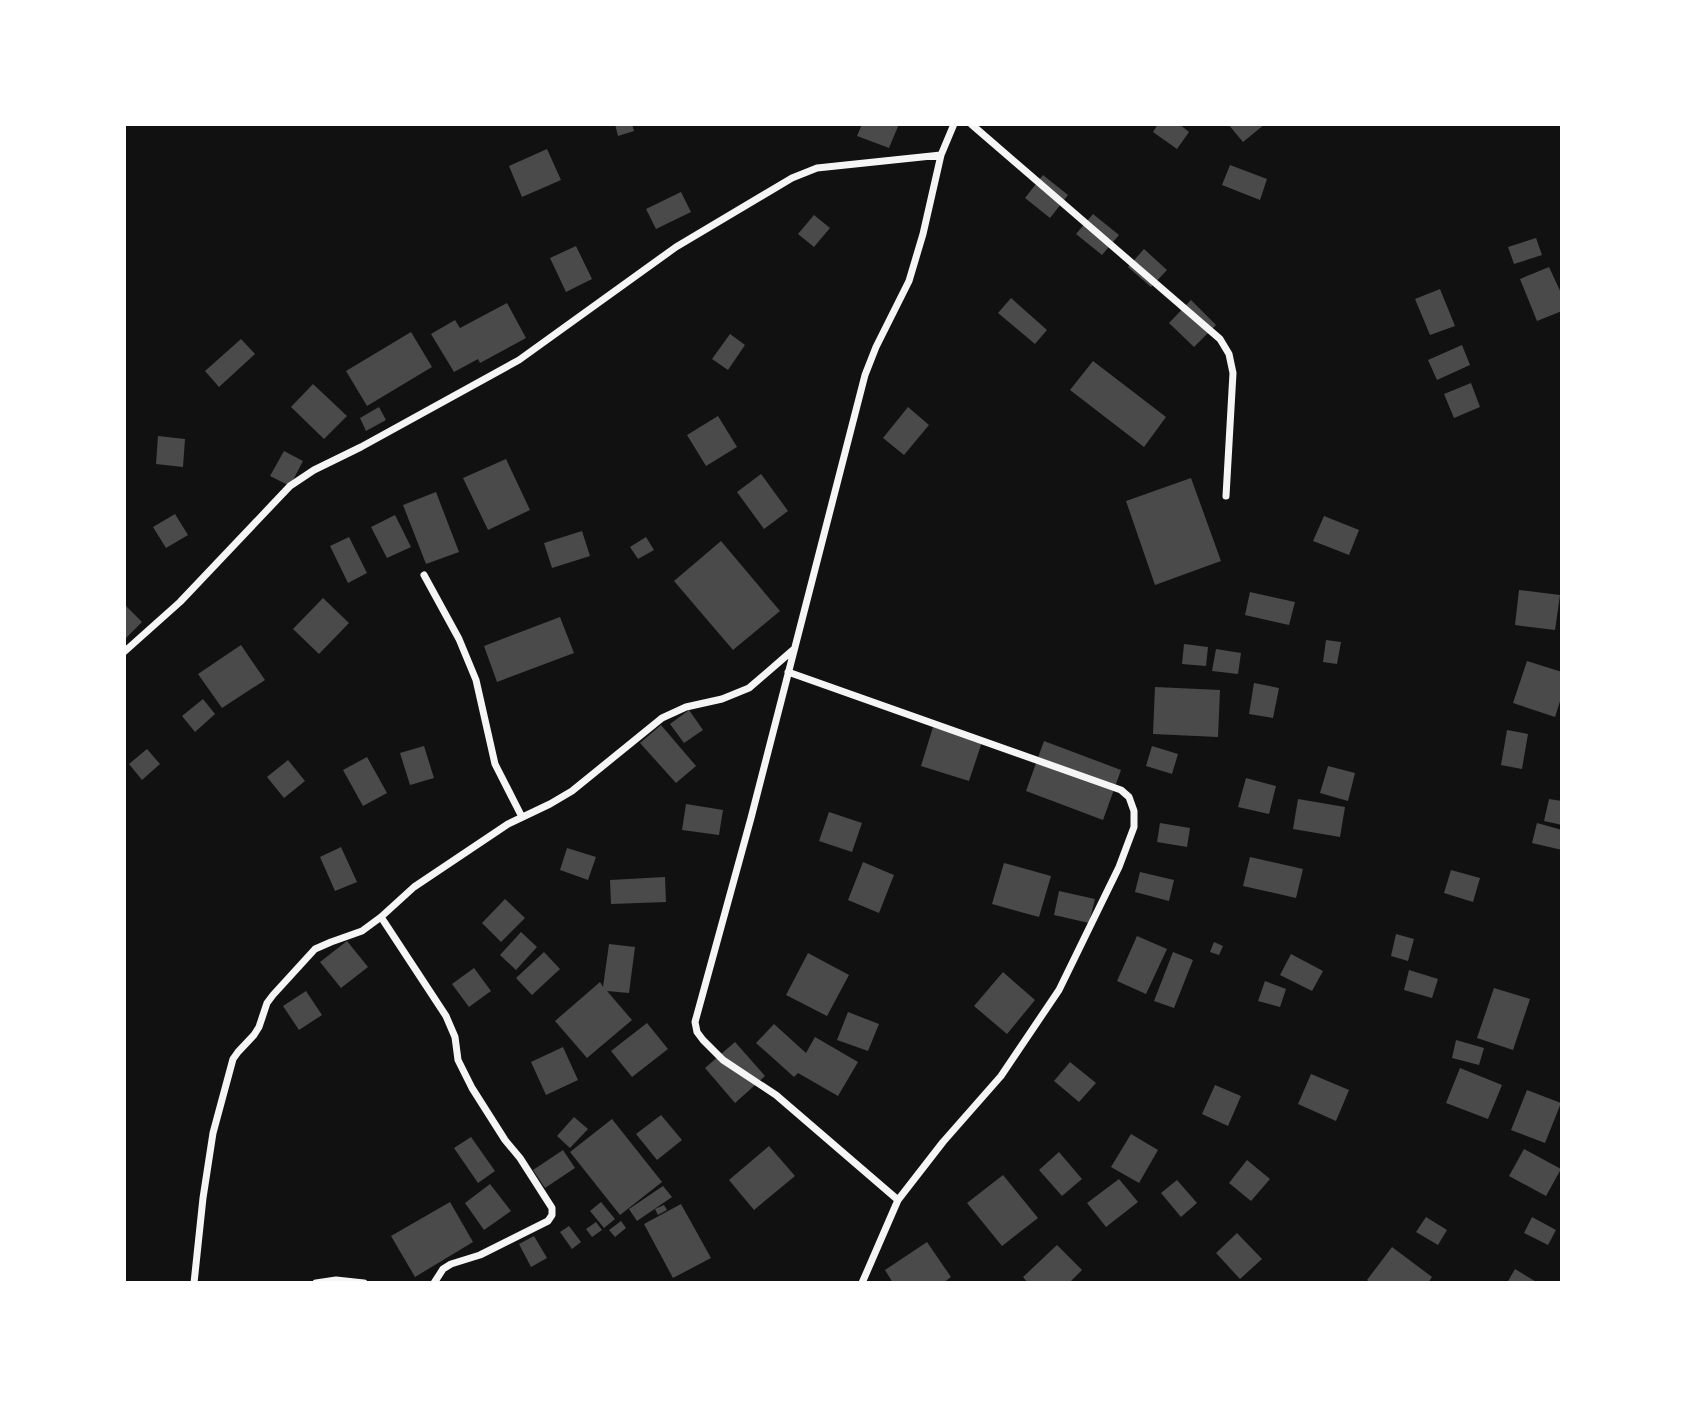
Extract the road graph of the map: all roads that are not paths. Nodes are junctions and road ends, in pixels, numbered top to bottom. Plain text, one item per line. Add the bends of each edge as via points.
1 (954, 124) edge
2 (971, 124) edge
3 (941, 155) junction
4 (1226, 496) dead end
5 (424, 575) dead end
6 (794, 650) junction
7 (124, 652) edge
8 (788, 672) junction
9 (522, 817) junction
10 (381, 917) junction
11 (898, 1200) junction
12 (194, 1283) edge
13 (316, 1283) edge
14 (364, 1283) edge
15 (434, 1283) edge
16 (862, 1283) edge

1 - 3 street
2 - 4 street via 1220,339 1233,373
3 - 6 street via 909,281 865,375
3 - 7 street via 817,168 676,247 519,360 290,486 180,602
5 - 9 street via 476,680 495,764
6 - 8 street
6 - 9 street via 749,688 662,718 572,791
8 - 11 street via 695,1023 703,1040 723,1060 776,1095
8 - 11 street via 1121,790 1134,811 1134,827 1119,867 1059,990 1000,1076
9 - 10 street via 414,887
10 - 12 street via 362,931 315,949 267,1003 259,1027 233,1059 213,1133
10 - 15 street via 446,1016 458,1060 472,1088 552,1209 548,1221 480,1255 451,1264
11 - 16 street
13 - 14 street

